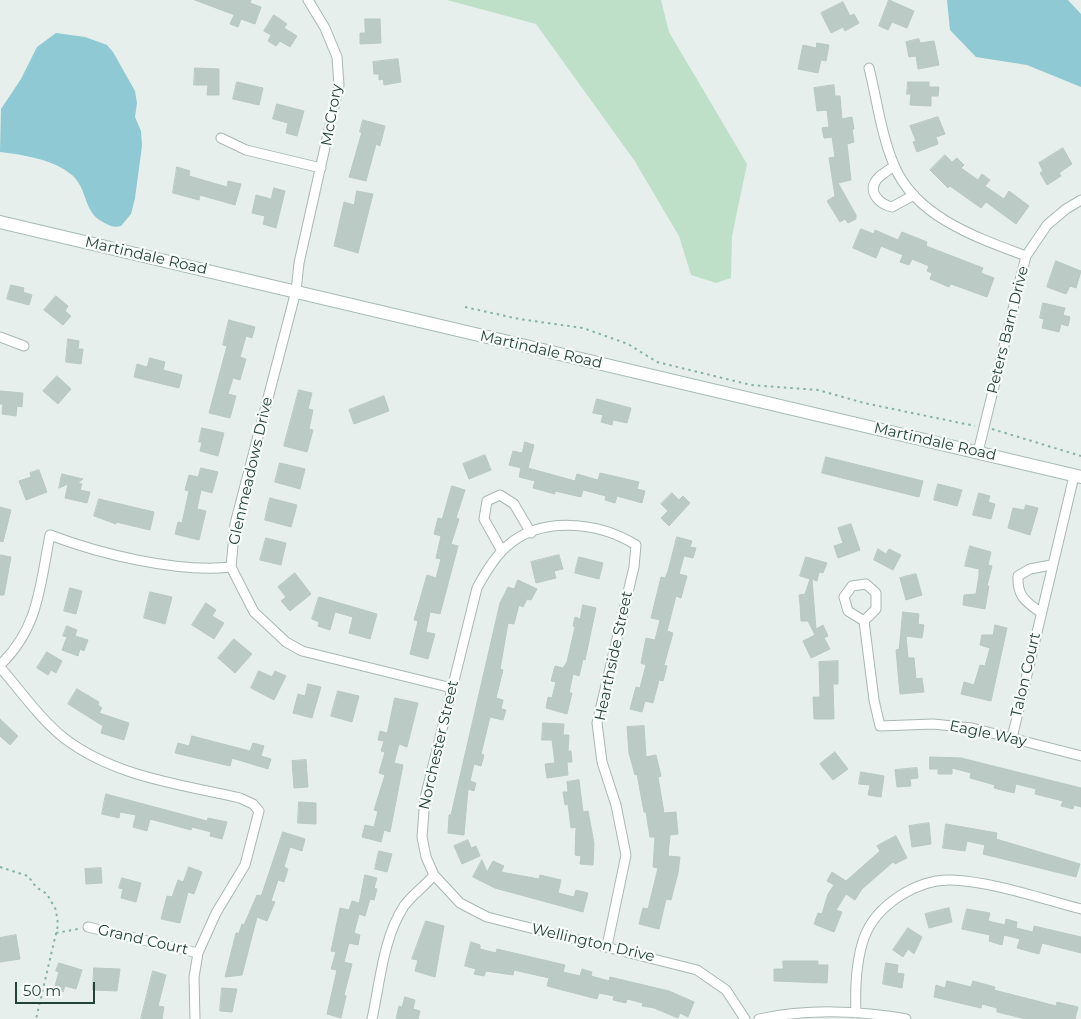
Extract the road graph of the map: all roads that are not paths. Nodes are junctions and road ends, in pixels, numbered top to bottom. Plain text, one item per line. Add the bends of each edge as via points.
1 (308, 0) edge
2 (869, 68) dead end
3 (221, 138) dead end
4 (894, 166) junction
5 (321, 168) junction
6 (914, 195) junction
7 (1081, 200) edge
8 (0, 222) edge
9 (1026, 256) junction
10 (296, 291) junction
11 (0, 337) edge
12 (24, 346) dead end
13 (978, 452) junction
14 (1078, 476) edge
15 (531, 533) junction
16 (518, 539) joint
17 (502, 552) junction
18 (1051, 565) junction
19 (231, 567) junction
20 (1040, 612) junction
21 (864, 621) dead end
22 (0, 666) edge
23 (452, 688) junction
24 (1012, 738) junction
25 (1081, 756) edge
26 (434, 875) junction
27 (1081, 909) edge
28 (88, 928) road end
29 (606, 946) junction
30 (198, 953) junction
31 (856, 1013) junction
32 (194, 1019) edge
33 (372, 1019) edge
34 (745, 1019) edge
35 (759, 1019) edge
36 (906, 1019) edge

1 - 5 street, McCrory via 337,57 339,85
2 - 4 street
3 - 5 street via 246,150
4 - 6 street
4 - 6 street via 874,186 877,200 892,207
5 - 10 street, McCrory via 299,263
6 - 9 street via 948,222
7 - 9 street, Peters Barn Drive via 1047,225
8 - 10 street, Martindale Road
9 - 13 street, Peters Barn Drive
10 - 13 street, Martindale Road
10 - 19 street, Glenmeadows Drive via 236,524
11 - 12 street
13 - 14 street, Martindale Road
14 - 18 street, Talon Court
15 - 16 street, Hearthside Street
15 - 17 street via 514,504 500,495 487,501 484,519
15 - 29 street, Hearthside Street via 554,526 585,526 620,536 636,545 634,567 597,723 602,762 616,805 626,855
16 - 17 street, Norchester Street
17 - 23 street, Norchester Street via 477,588
18 - 20 street, Talon Court
18 - 20 street, Talon Court via 1030,569 1018,576 1017,589 1026,602
19 - 22 street via 195,569 143,560 50,535 34,616 16,650
19 - 23 street, Glenmeadows Drive via 254,612 286,642 302,650
20 - 24 street, Talon Court
21 - 24 street, Eagle Way via 880,726 933,724 972,728
22 - 30 street via 62,737 98,760 124,771 240,798 254,804 259,811 245,865 216,913
23 - 26 street, Norchester Street via 422,819 426,857
24 - 25 street, Eagle Way
26 - 29 street, Wellington Drive via 460,903 487,917
26 - 33 street via 404,906 398,918 386,952
27 - 31 street via 981,884 950,880 927,883 909,891 890,903 864,937
28 - 30 street, Grand Court
29 - 34 street, Wellington Drive via 697,970 726,990
30 - 32 street via 194,977
31 - 35 street via 779,1015
31 - 36 street

